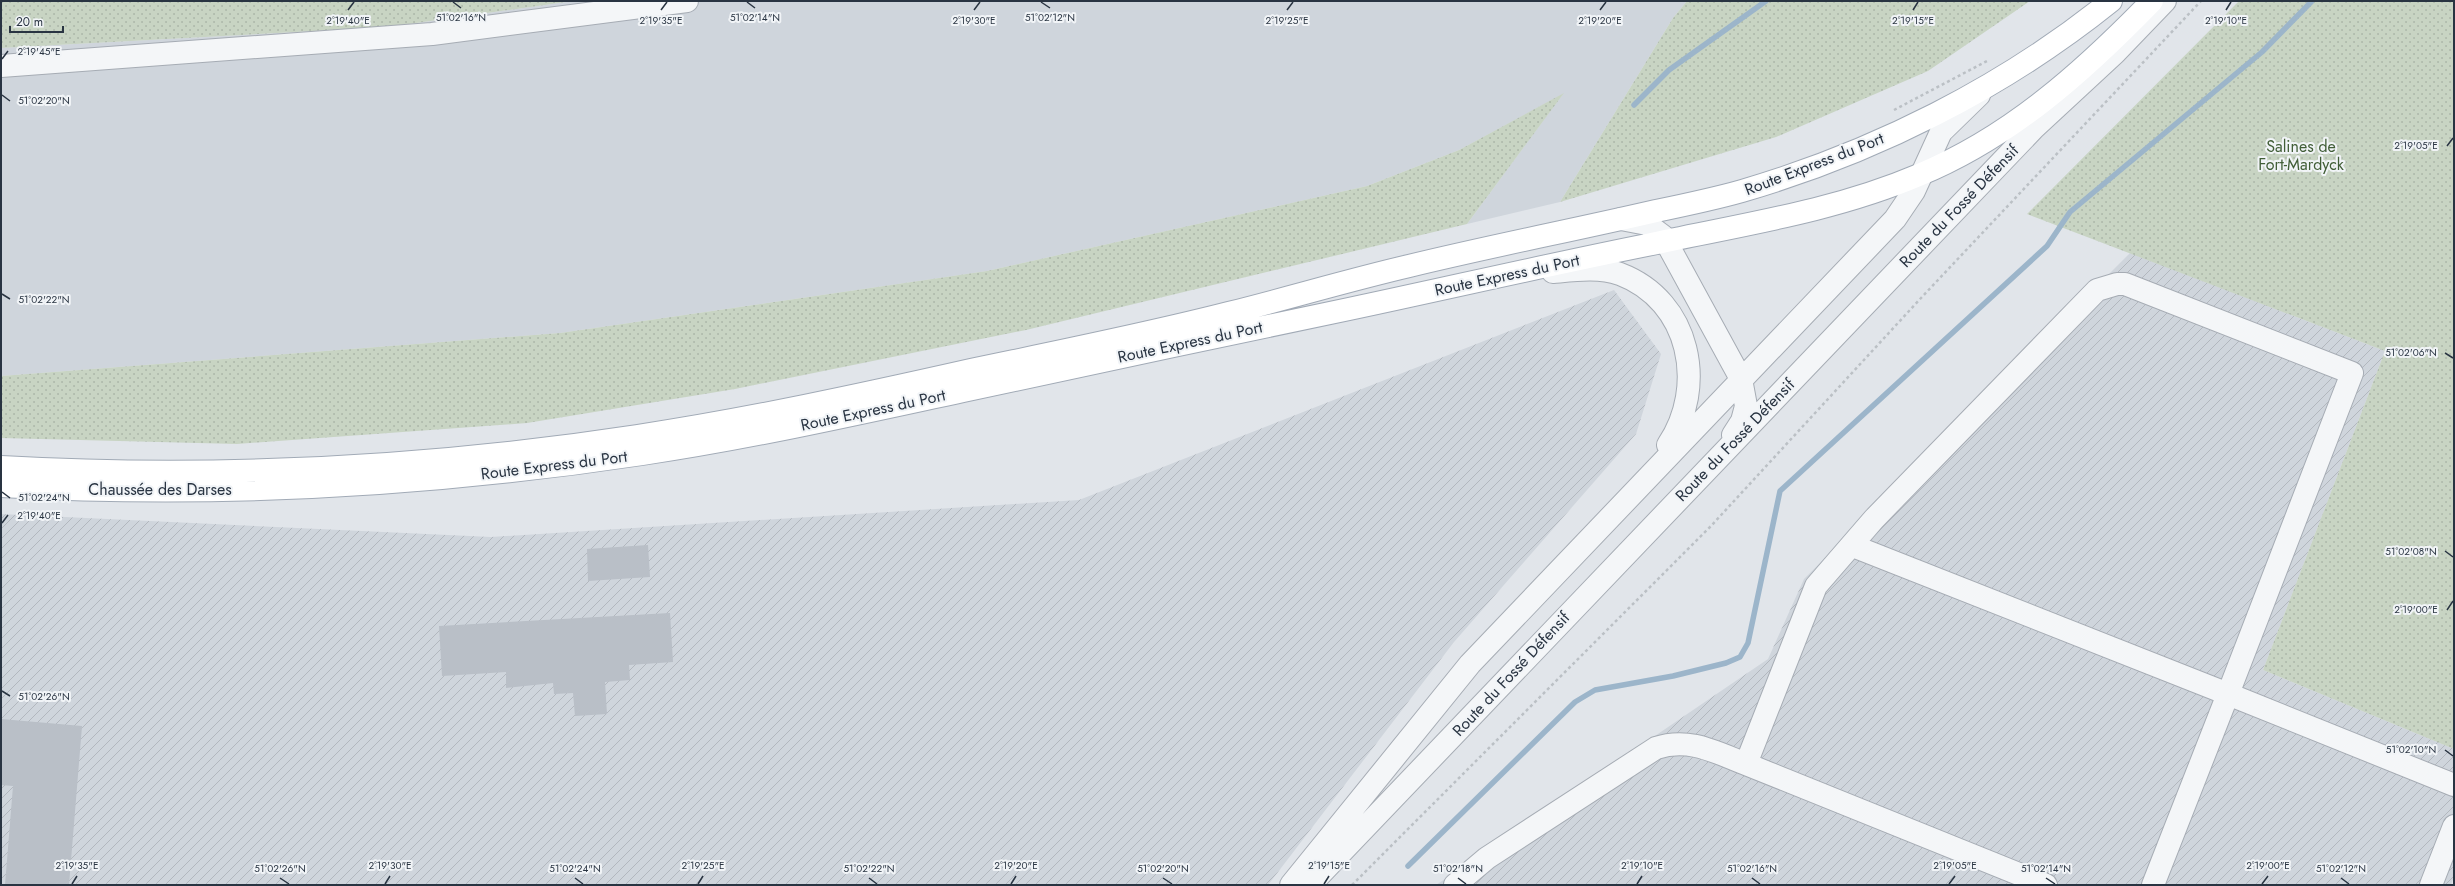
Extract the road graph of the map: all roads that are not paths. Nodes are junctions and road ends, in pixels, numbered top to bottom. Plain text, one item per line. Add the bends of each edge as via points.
1 (687, 1) edge
2 (2111, 1) edge
3 (2152, 1) edge
4 (2165, 1) edge
5 (1, 66) edge
6 (1991, 84) junction
7 (1921, 175) junction
8 (1621, 219) junction
9 (1667, 240) junction
10 (1563, 267) junction
11 (1741, 379) junction
12 (1717, 459) junction
13 (1, 467) edge
14 (212, 471) joint
15 (1, 486) edge
16 (248, 489) joint
17 (1628, 497) junction
18 (1853, 546) junction
19 (2228, 694) junction
20 (1746, 764) junction
21 (2454, 785) edge
22 (2454, 826) edge
23 (1292, 885) edge
24 (1310, 885) edge
25 (1455, 885) edge
26 (2046, 885) edge
27 (2153, 885) edge
28 (2431, 885) edge

1 - 5 street via 444,33
2 - 6 main road, Route du Fossé Défensif via 2046,50
3 - 7 main road, Route Express du Port via 2091,62 2050,98 1959,157
4 - 12 street, Route du Fossé Défensif via 2115,53 2034,128
6 - 7 street, Route du Fossé Défensif via 1948,124 1936,142
6 - 8 main road, Route Express du Port via 1882,139 1810,169 1734,193
7 - 9 main road, Route Express du Port via 1865,197 1820,210
7 - 11 street, Route du Fossé Défensif via 1908,201 1895,219
8 - 9 street via 1652,226
8 - 14 main road, Route Express du Port via 1411,265 1127,337 780,411 675,430 570,446 442,459 321,468
9 - 10 main road, Route Express du Port
9 - 11 street
10 - 16 main road, Route Express du Port via 1488,279 814,423 678,448 572,464 450,478
10 - 17 street via 1604,270 1633,281 1662,304 1676,324 1685,344 1689,376 1688,397 1683,415 1671,440
11 - 12 street via 1746,398 1744,413 1734,435
11 - 17 street, Route du Fossé Défensif
12 - 24 street, Route du Fossé Défensif
13 - 14 main road, Chaussée des Darses via 106,471
15 - 16 main road, Chaussée des Darses via 147,490
17 - 23 street, Route du Fossé Défensif via 1470,664
18 - 19 street
18 - 19 street via 1874,519 2097,290 2106,286 2125,284 2352,373
18 - 20 street via 1816,586
19 - 21 street
19 - 27 street
20 - 25 street via 1692,744 1675,743 1656,748 1487,858
20 - 26 street
22 - 28 street

